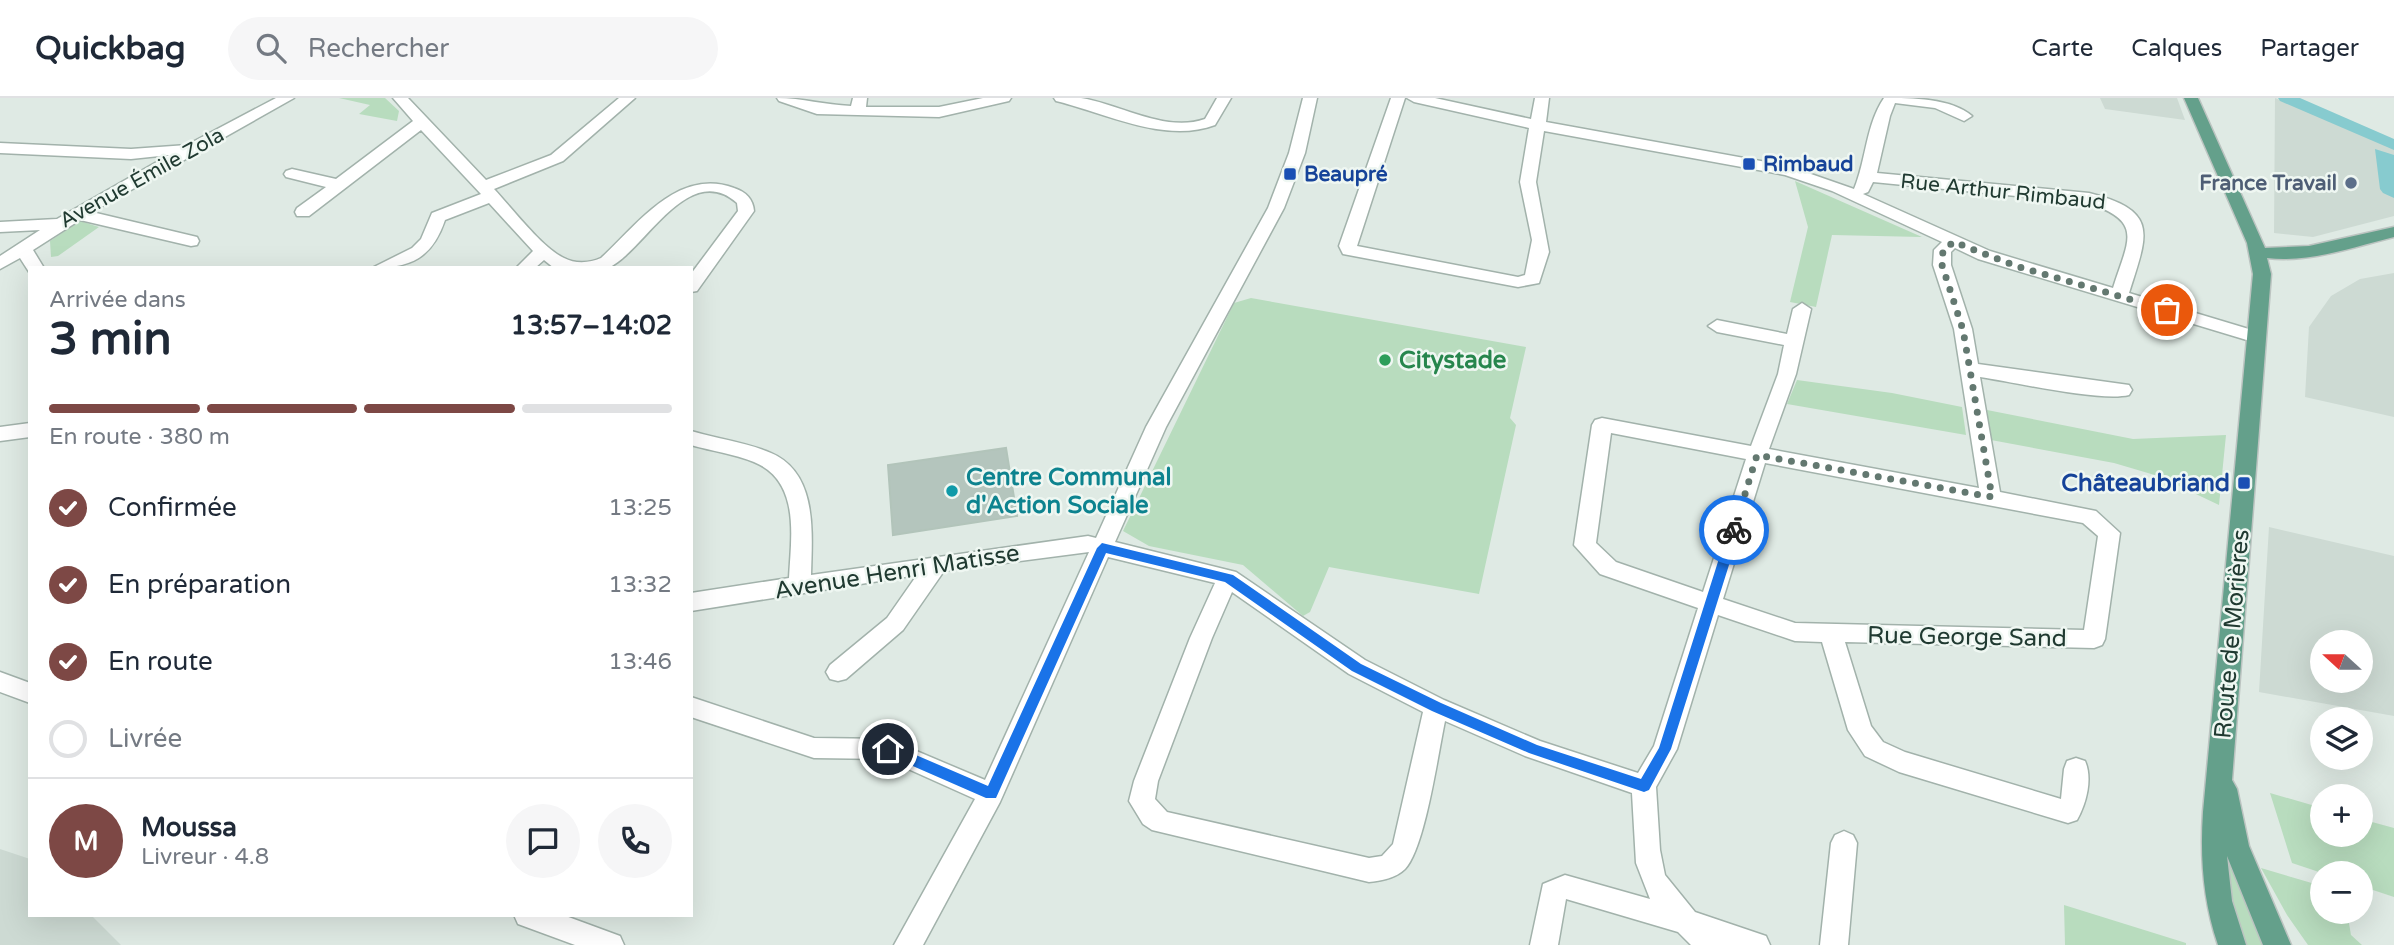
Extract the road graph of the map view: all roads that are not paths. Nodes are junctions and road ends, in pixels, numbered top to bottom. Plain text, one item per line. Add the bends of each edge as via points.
1 (287, 98) edge
2 (400, 98) edge
3 (628, 98) edge
4 (784, 98) edge
5 (1004, 98) edge
6 (1060, 98) edge
7 (1224, 98) edge
8 (1310, 98) edge
9 (1398, 98) edge
10 (1414, 98) edge
11 (1542, 98) edge
12 (2191, 98) edge
13 (858, 104) edge
14 (1964, 116) dead end
15 (422, 122) junction
16 (1538, 125) junction
17 (0, 148) edge
18 (190, 149) junction
19 (292, 174) dead end
20 (1870, 177) junction
21 (340, 185) junction
22 (487, 192) junction
23 (1857, 197) junction
24 (303, 212) dead end
25 (77, 214) junction
26 (59, 224) junction
27 (0, 227) edge
28 (2394, 232) edge
29 (191, 241) dead end
30 (1954, 242) junction
31 (23, 248) junction
32 (543, 251) junction
33 (2258, 252) junction
34 (0, 264) edge
35 (33, 266) edge
36 (386, 266) edge
37 (527, 266) edge
38 (576, 266) edge
39 (597, 266) edge
40 (693, 284) edge
41 (2119, 296) junction
42 (1802, 309) dead end
43 (1717, 326) dead end
44 (2256, 337) junction
45 (1795, 341) junction
46 (1969, 369) junction
47 (2122, 390) dead end
48 (0, 434) edge
49 (28, 434) edge
50 (693, 439) edge
51 (1757, 455) junction
52 (1992, 497) junction
53 (1102, 548) junction
54 (937, 564) junction
55 (1228, 578) junction
56 (800, 586) junction
57 (693, 602) edge
58 (1711, 603) junction
59 (1831, 635) junction
60 (838, 671) dead end
61 (0, 682) edge
62 (28, 692) edge
63 (1436, 707) junction
64 (693, 708) edge
65 (2221, 766) junction
66 (2076, 769) dead end
67 (1644, 786) junction
68 (991, 794) junction
69 (1844, 843) dead end
70 (533, 917) edge
71 (1685, 921) junction
72 (610, 945) edge
73 (908, 945) edge
74 (1544, 945) edge
75 (1705, 945) edge
76 (1756, 945) edge
77 (1834, 945) edge
78 (2232, 945) edge
79 (2277, 945) edge

1 - 18 street, Avenue Émile Zola
2 - 15 street
3 - 22 street via 557,158
4 - 13 street via 817,109
5 - 13 street via 939,112
6 - 7 street via 1186,127 1214,119
8 - 53 street via 1297,153 1276,208 1156,427
9 - 16 street via 1348,246 1357,253 1518,282 1533,279 1540,240 1528,182
10 - 16 street
11 - 16 street
12 - 33 main road, Route de Morières
14 - 20 street via 1940,105 1891,99 1884,111
15 - 21 street
15 - 22 street
16 - 23 street via 1788,172
17 - 18 street via 131,154
18 - 25 street, Avenue Émile Zola
19 - 21 street
20 - 23 street
20 - 41 street, Rue Arthur Rimbaud via 2115,204 2132,216 2137,230
21 - 24 street
22 - 32 street
22 - 36 street via 438,217 430,241 413,255
23 - 30 street
25 - 26 street, Avenue Émile Zola
25 - 29 street
26 - 27 street
26 - 31 street, Avenue Émile Zola
28 - 33 main road via 2304,252
30 - 41 street via 2016,266
30 - 46 street via 1943,250 1942,265 1963,330
31 - 34 street, Avenue Émile Zola
31 - 35 street
32 - 37 street
32 - 38 street via 560,264
33 - 44 main road, Route de Morières via 2262,274
39 - 40 street via 682,194 733,190 745,202 746,211
41 - 44 street
42 - 45 street
43 - 45 street
44 - 65 main road, Route de Morières
45 - 51 street
46 - 47 street
46 - 52 street
48 - 49 street
50 - 56 street via 770,461 792,482 800,513
51 - 52 street, Rue George Sand
51 - 58 street
51 - 58 street, Rue George Sand via 1602,425 1585,545 1608,568
52 - 59 street, Rue George Sand via 2089,516 2109,533 2094,639
53 - 54 street, Avenue Henri Matisse via 1088,544
53 - 55 street, Avenue Henri Matisse
53 - 68 street
54 - 56 street, Avenue Henri Matisse
54 - 60 street via 895,624
55 - 63 street via 1357,667
55 - 63 street via 1146,781 1142,801 1161,822 1369,870 1384,868 1398,861 1405,846
56 - 57 street, Avenue Henri Matisse
58 - 59 street, Rue George Sand via 1796,632
58 - 67 street via 1665,749
59 - 66 street via 1860,730 1874,749 1899,761 2068,812
61 - 62 street
63 - 67 street via 1534,749
64 - 68 street via 814,748 888,749
65 - 78 main road, Route de Morières via 2214,816 2216,896
65 - 79 main road, Route de Morières via 2236,846
67 - 71 street via 1654,881
68 - 73 street
69 - 77 street
70 - 72 street
71 - 74 street via 1565,887 1552,893
71 - 75 street via 1706,940
71 - 76 street

